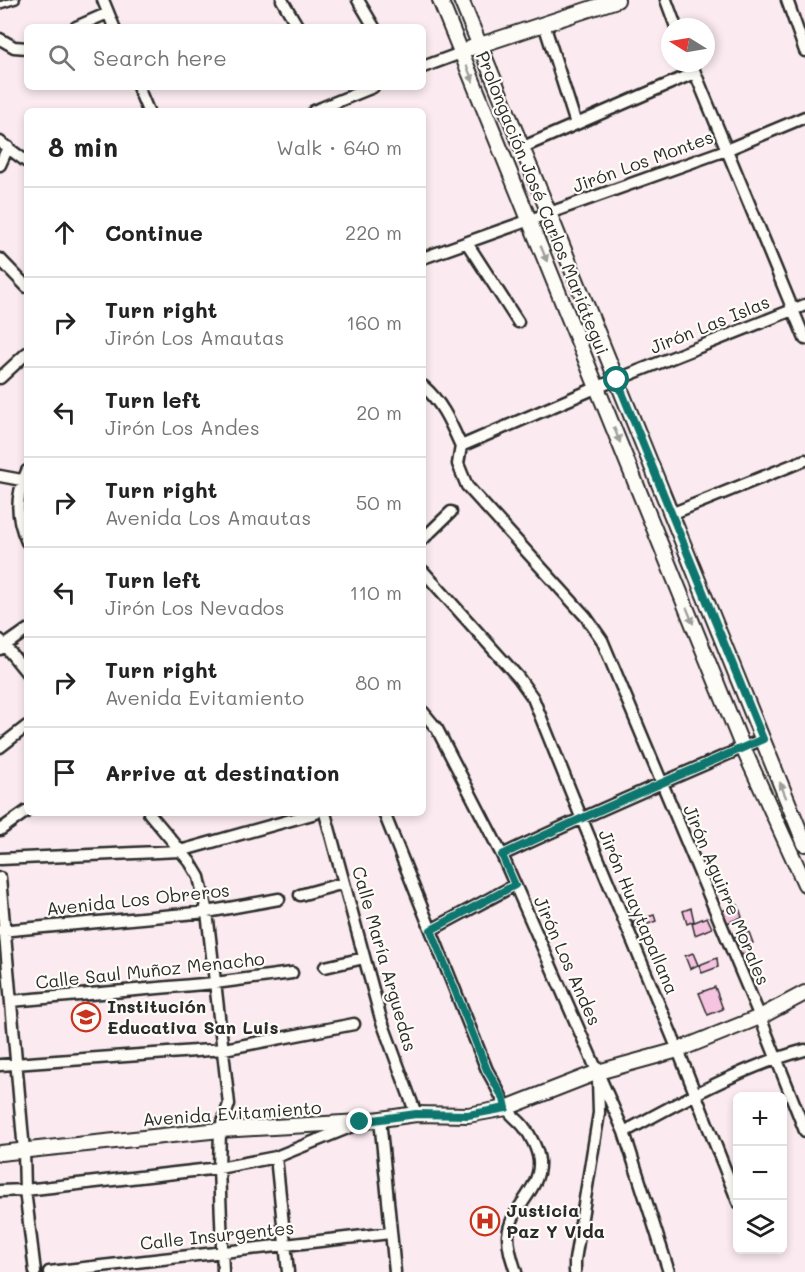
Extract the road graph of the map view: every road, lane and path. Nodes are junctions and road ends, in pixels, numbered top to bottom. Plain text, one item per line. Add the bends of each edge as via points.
1 (16, 0) edge
2 (103, 0) edge
3 (282, 0) edge
4 (358, 0) edge
5 (440, 0) edge
6 (460, 0) edge
7 (617, 0) edge
8 (666, 0) edge
9 (787, 0) edge
10 (0, 6) edge
11 (108, 13) junction
12 (673, 18) edge
13 (83, 24) edge
14 (113, 24) edge
15 (296, 24) edge
16 (372, 24) edge
17 (544, 24) junction
18 (0, 39) edge
19 (479, 45) junction
20 (24, 48) edge
21 (805, 51) edge
22 (461, 52) junction
23 (426, 67) edge
24 (685, 72) edge
25 (695, 72) edge
26 (139, 90) edge
27 (366, 90) edge
28 (147, 108) edge
29 (321, 108) edge
30 (805, 117) edge
31 (576, 124) junction
32 (4, 144) edge
33 (521, 148) junction
34 (726, 150) junction
35 (24, 160) edge
36 (0, 165) edge
37 (549, 213) junction
38 (530, 220) junction
39 (467, 243) junction
40 (426, 257) edge
41 (0, 259) edge
42 (24, 284) edge
43 (805, 305) edge
44 (793, 310) junction
45 (518, 322) dead end
46 (805, 339) edge
47 (24, 356) edge
48 (0, 378) edge
49 (617, 380) junction
50 (598, 387) junction
51 (426, 389) edge
52 (461, 446) junction
53 (805, 460) edge
54 (0, 476) edge
55 (24, 478) edge
56 (24, 486) edge
57 (451, 512) dead end
58 (671, 514) junction
59 (24, 535) edge
60 (426, 536) edge
61 (426, 575) edge
62 (24, 632) edge
63 (1, 645) edge
64 (24, 670) edge
65 (426, 716) edge
66 (24, 728) edge
67 (763, 739) junction
68 (0, 747) edge
69 (743, 748) junction
70 (662, 784) junction
71 (24, 813) edge
72 (151, 816) edge
73 (305, 816) edge
74 (326, 816) edge
75 (385, 816) edge
76 (580, 818) junction
77 (0, 830) edge
78 (805, 844) edge
79 (180, 851) junction
80 (502, 855) junction
81 (0, 859) edge
82 (0, 878) edge
83 (344, 883) junction
84 (805, 884) edge
85 (515, 885) junction
86 (300, 895) dead end
87 (279, 899) dead end
88 (207, 912) junction
89 (431, 930) junction
90 (2, 931) edge
91 (364, 958) junction
92 (325, 967) dead end
93 (292, 973) dead end
94 (215, 983) junction
95 (805, 993) edge
96 (11, 1001) junction
97 (760, 1017) junction
98 (354, 1024) dead end
99 (224, 1049) junction
100 (678, 1050) junction
101 (805, 1050) edge
102 (776, 1058) junction
103 (16, 1064) junction
104 (0, 1065) edge
105 (598, 1072) junction
106 (695, 1094) junction
107 (506, 1108) junction
108 (416, 1114) junction
109 (380, 1119) junction
110 (360, 1122) junction
111 (220, 1130) junction
112 (805, 1131) edge
113 (624, 1132) junction
114 (24, 1151) junction
115 (0, 1153) edge
116 (276, 1157) junction
117 (219, 1168) junction
118 (25, 1190) junction
119 (0, 1191) edge
120 (737, 1200) edge
121 (390, 1233) junction
122 (285, 1245) junction
123 (222, 1252) junction
124 (102, 1269) edge
125 (35, 1272) edge
126 (49, 1272) edge
127 (224, 1272) edge
128 (288, 1272) edge
129 (394, 1272) edge
130 (515, 1272) edge
131 (575, 1272) edge
132 (669, 1272) edge

1 - 10 lane
2 - 11 street
3 - 15 street
4 - 16 street
5 - 22 street, Prolongación José Carlos Mariátegui
6 - 19 street, Prolongación José Carlos Mariátegui
7 - 17 street
8 - 12 street
9 - 21 street
11 - 13 street
11 - 14 street
17 - 19 street
17 - 31 street
18 - 20 street
19 - 22 street
19 - 33 street, Prolongación José Carlos Mariátegui
22 - 23 street
22 -> 38 street, Prolongación José Carlos Mariátegui
24 - 31 street
25 - 34 street
26 - 28 street
27 - 29 street
30 - 34 street, Jirón Los Montes
31 - 33 street
32 - 35 street
32 - 36 street
33 - 37 street, Prolongación José Carlos Mariátegui
34 - 37 street, Jirón Los Montes
34 - 44 street
37 - 38 street, Jirón Los Montes
37 - 49 street, Prolongación José Carlos Mariátegui
38 - 39 street, Jirón Los Montes
38 -> 50 street, Prolongación José Carlos Mariátegui
39 - 40 street, Jirón Los Montes
39 - 45 street
41 - 42 street
43 - 44 street, Jirón Las Islas
44 - 46 street
44 - 49 street, Jirón Las Islas
47 - 48 street
49 - 50 street, Jirón Las Islas
49 - 58 street, Prolongación José Carlos Mariátegui
50 - 52 street, Jirón Las Islas
50 -> 69 street, Prolongación José Carlos Mariátegui
51 - 52 street via 447,415
52 - 70 street, Jirón Aguirre Morales via 458,464 467,486 586,617 602,640
53 - 58 street
54 - 55 street
56 - 59 street via 18,509
57 - 60 street
58 - 67 street, Prolongación José Carlos Mariátegui
61 - 76 street, Jirón Huaytapallana via 533,698
62 - 63 street
63 - 64 street
65 - 80 street, Jirón Los Andes via 437,729
66 - 68 street
67 - 69 street
78 -> 67 street, Prolongación José Carlos Mariátegui
69 - 70 street
69 - 84 street, Prolongación José Carlos Mariátegui
70 - 76 street
70 - 97 street, Jirón Aguirre Morales
71 - 77 street
72 - 79 street
73 - 79 street
74 - 83 street, Calle María Arguedas
75 - 89 street
76 - 80 street
76 - 100 street, Jirón Huaytapallana
79 - 81 street
79 - 88 street via 199,877
80 - 85 street, Jirón Los Andes
82 - 90 street
83 - 86 street
83 - 91 street, Calle María Arguedas
85 - 89 street
85 - 105 street, Jirón Los Andes
87 - 88 street, Avenida Los Obreros
88 - 90 street, Avenida Los Obreros
88 - 94 street
89 - 107 street
90 - 96 street
91 - 92 street
91 - 108 street, Calle María Arguedas via 381,1019
93 - 94 street, Calle Saul Muñoz Menacho
94 - 96 street, Calle Saul Muñoz Menacho
94 - 99 street
95 - 97 street, Avenida Evitamiento
96 - 103 street
97 - 100 street, Avenida Evitamiento
97 - 102 street, Jirón Aguirre Morales
98 - 99 street
99 - 103 street
99 - 111 street via 229,1104
100 - 105 street, Avenida Evitamiento
100 - 106 street, Jirón Huaytapallana
101 - 102 street
102 - 106 street
102 - 112 street, Jirón Aguirre Morales
103 - 104 street
103 - 114 street
105 - 107 street, Avenida Evitamiento
105 - 113 street, Jirón Los Andes
105 - 131 street via 599,1113
106 - 113 street
106 - 120 street, Jirón Huaytapallana
107 - 108 street, Avenida Evitamiento via 468,1115
107 - 130 street via 524,1127 539,1160 534,1186 512,1220 508,1235
108 - 109 street, Avenida Evitamiento
109 - 110 street, Avenida Evitamiento
109 - 121 street
110 - 111 street, Avenida Evitamiento
110 - 116 street
111 - 114 street, Avenida Evitamiento
111 - 117 street
113 - 132 street, Jirón Los Andes
114 - 115 street, Avenida Evitamiento
114 - 118 street
116 - 117 street
116 - 122 street
117 - 118 street
117 - 123 street
118 - 119 street
118 - 125 street
121 - 122 street, Calle Insurgentes
121 - 129 street
122 - 123 street, Calle Insurgentes
122 - 128 street
123 - 124 street, Calle Insurgentes
123 - 127 street
124 - 126 street, Calle Insurgentes

